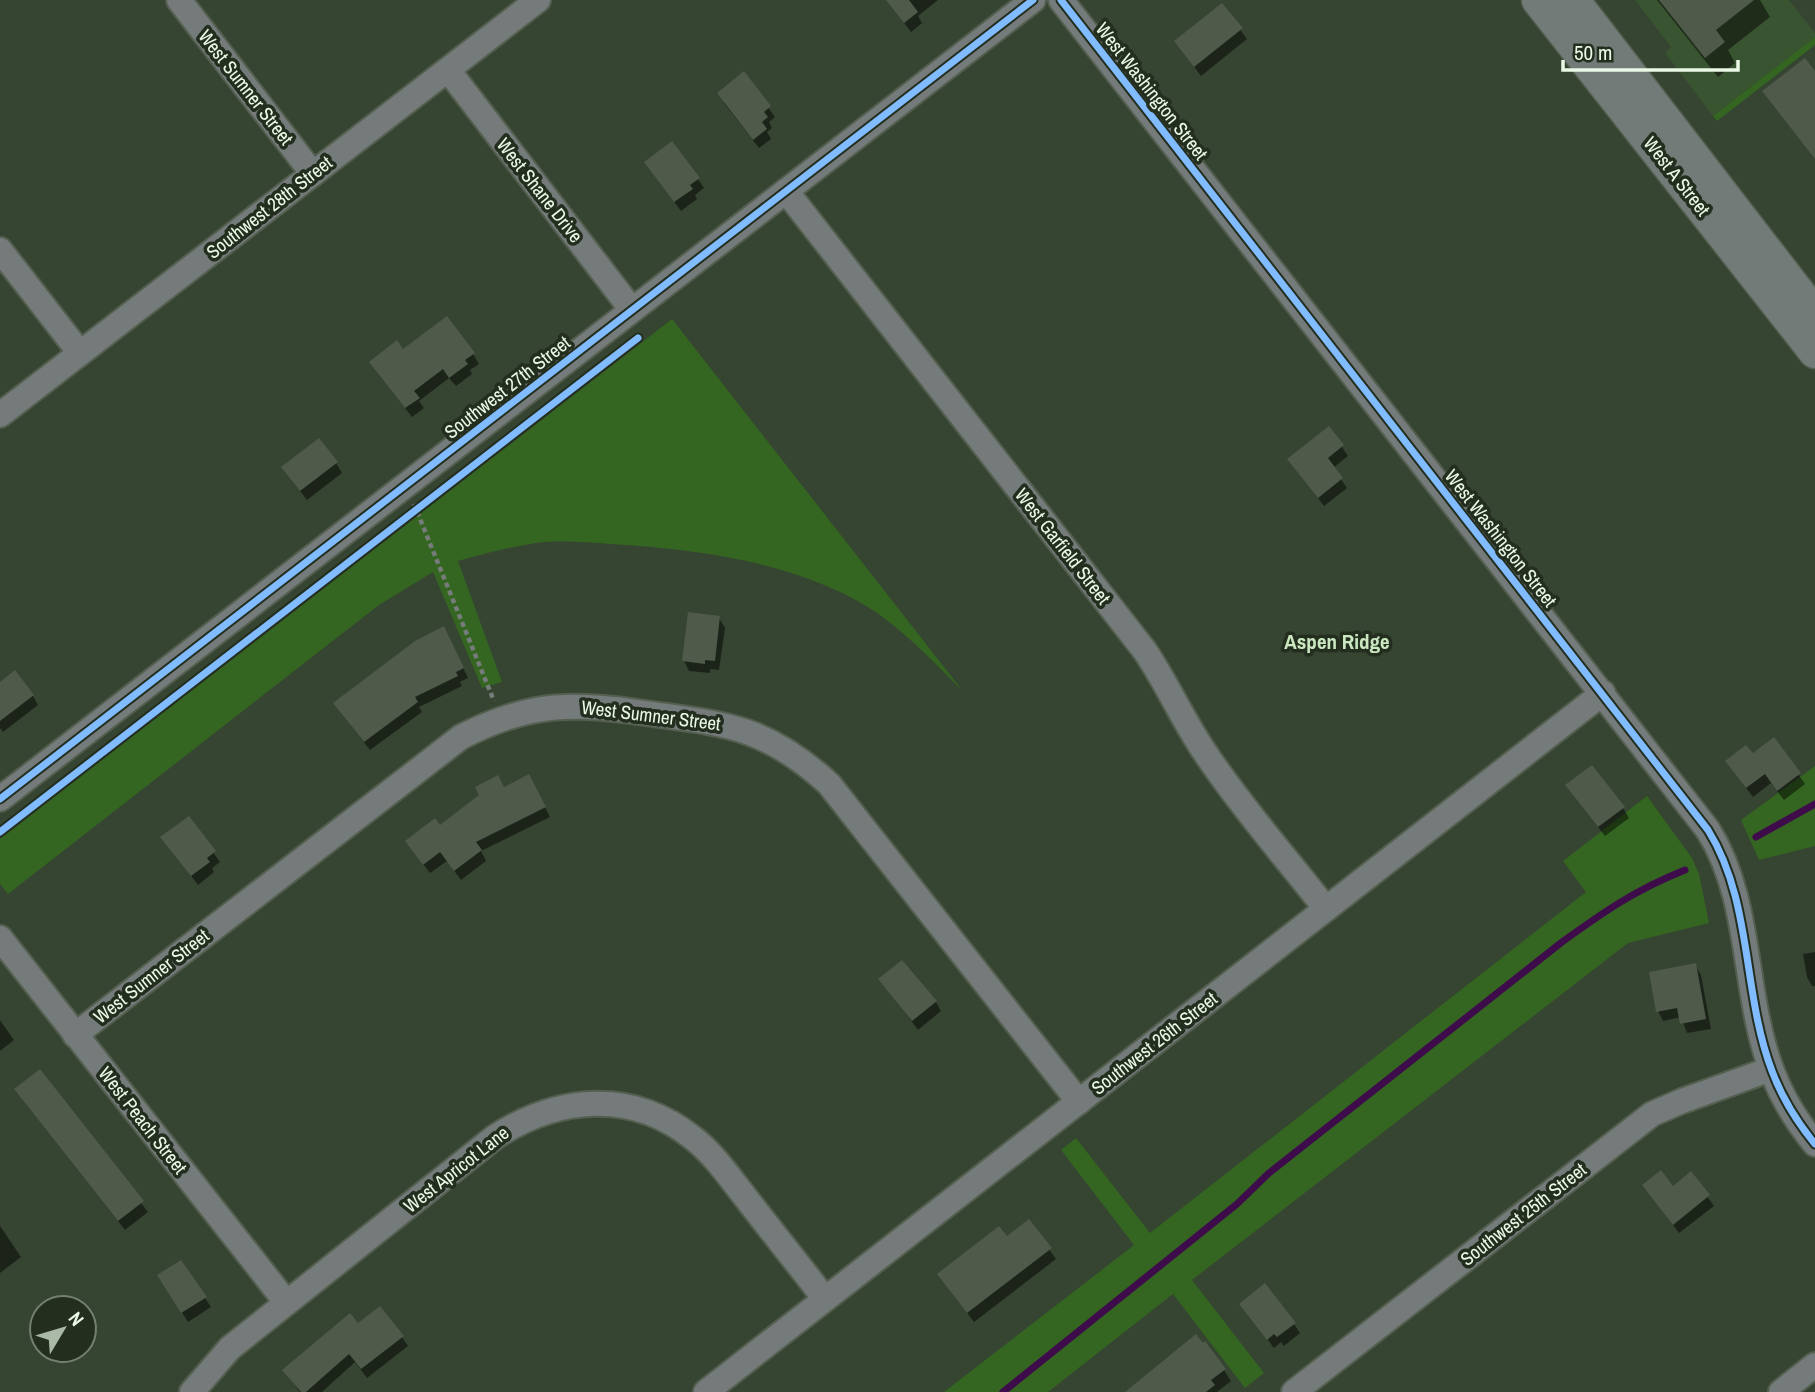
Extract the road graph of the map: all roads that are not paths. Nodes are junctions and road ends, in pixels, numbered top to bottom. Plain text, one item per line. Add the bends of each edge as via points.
1 (179, 0) edge
2 (538, 0) edge
3 (1033, 0) edge
4 (1061, 0) edge
5 (1538, 0) edge
6 (1573, 0) edge
7 (448, 70) junction
8 (313, 174) junction
9 (786, 191) junction
10 (0, 250) edge
11 (632, 310) junction
12 (1815, 314) edge
13 (1815, 352) edge
14 (80, 353) junction
15 (0, 415) edge
16 (1602, 693) junction
17 (0, 799) edge
18 (1326, 909) junction
19 (0, 938) edge
20 (75, 1035) junction
21 (1771, 1069) junction
22 (1079, 1102) junction
23 (1815, 1144) edge
24 (825, 1299) junction
25 (286, 1302) junction
26 (1815, 1365) edge
27 (192, 1392) edge
28 (706, 1392) edge
29 (1294, 1392) edge
30 (1781, 1392) edge

1 - 8 street, West Sumner Street
2 - 7 street, Southwest 28th Street
3 - 9 street, Southwest 27th Street
4 - 16 street, West Washington Street
5 - 13 main road, West A Street
6 - 12 main road, West A Street
7 - 8 street, Southwest 28th Street
7 - 11 street, West Shane Drive
8 - 14 street, Southwest 28th Street
9 - 11 street, Southwest 27th Street
9 - 18 street, West Garfield Street via 1145,651 1208,758
10 - 14 street
11 - 17 street, Southwest 27th Street
14 - 15 street, Southwest 28th Street
16 - 18 street, Southwest 26th Street
16 - 21 street, West Washington Street via 1716,842 1733,886
18 - 22 street, Southwest 26th Street
19 - 20 street, West Peach Street
20 - 22 street, West Sumner Street via 443,749 501,718 531,709 599,706 721,722 780,745 809,766 829,784
20 - 25 street, West Peach Street
21 - 23 street, West Washington Street via 1784,1100
21 - 29 street, Southwest 25th Street via 1652,1114
22 - 24 street, Southwest 26th Street
24 - 25 street, West Apricot Lane via 696,1139 647,1112 591,1103 552,1109 514,1124
24 - 28 street, Southwest 26th Street
25 - 27 street, West Apricot Lane via 230,1348
26 - 30 street

